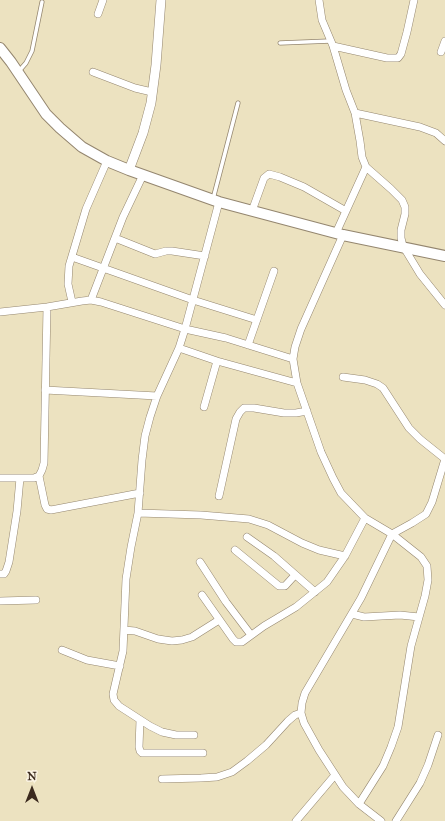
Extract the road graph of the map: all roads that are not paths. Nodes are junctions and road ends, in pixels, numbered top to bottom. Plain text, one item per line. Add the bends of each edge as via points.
1 (103, 0) edge
2 (161, 0) edge
3 (319, 0) edge
4 (414, 0) edge
5 (42, 2) dead end
6 (98, 14) dead end
7 (445, 41) edge
8 (332, 43) junction
9 (280, 44) dead end
10 (0, 48) edge
11 (441, 52) dead end
12 (18, 72) junction
13 (92, 72) dead end
14 (152, 92) junction
15 (238, 103) dead end
16 (355, 113) junction
17 (445, 140) edge
18 (107, 161) junction
19 (366, 167) junction
20 (129, 170) junction
21 (143, 175) junction
22 (216, 201) junction
23 (252, 211) junction
24 (346, 211) junction
25 (339, 234) junction
26 (115, 238) junction
27 (403, 246) junction
28 (205, 256) junction
29 (445, 256) edge
30 (72, 257) junction
31 (103, 268) junction
32 (274, 271) dead end
33 (91, 300) junction
34 (193, 300) junction
35 (72, 302) junction
36 (445, 305) edge
37 (47, 307) junction
38 (0, 312) edge
39 (257, 320) junction
40 (185, 328) junction
41 (248, 345) junction
42 (178, 348) junction
43 (293, 359) junction
44 (217, 361) junction
45 (342, 378) dead end
46 (297, 383) junction
47 (45, 390) junction
48 (157, 396) junction
49 (204, 407) dead end
50 (307, 411) junction
51 (445, 459) edge
52 (39, 476) junction
53 (0, 478) edge
54 (20, 478) junction
55 (140, 493) junction
56 (219, 496) dead end
57 (138, 513) junction
58 (365, 518) junction
59 (392, 534) junction
60 (247, 537) dead end
61 (235, 550) dead end
62 (345, 556) junction
63 (200, 562) dead end
64 (0, 574) edge
65 (294, 574) junction
66 (315, 592) junction
67 (202, 595) dead end
68 (36, 600) dead end
69 (0, 601) edge
70 (352, 614) junction
71 (419, 617) junction
72 (219, 620) junction
73 (124, 630) junction
74 (251, 635) junction
75 (62, 650) dead end
76 (120, 666) junction
77 (301, 713) junction
78 (140, 720) junction
79 (438, 735) dead end
80 (194, 736) dead end
81 (203, 753) dead end
82 (335, 775) junction
83 (162, 779) dead end
84 (359, 804) junction
85 (296, 821) edge
86 (381, 821) edge
87 (396, 821) edge

1 - 6 street
2 - 14 street
3 - 8 street via 322,20
4 - 8 street via 398,58 387,58
5 - 12 lane via 32,51
7 - 11 street
8 - 9 lane
8 - 16 street
10 - 12 main road
12 - 18 main road via 46,114 82,147
13 - 14 street via 124,85
14 - 20 street via 143,133
15 - 22 lane
16 - 17 street via 420,128 436,133
16 - 19 street
18 - 20 main road
18 - 30 street via 86,209
19 - 24 street
19 - 27 street via 402,200 405,207 401,230
20 - 21 main road
21 - 22 main road
21 - 26 street
22 - 23 main road
22 - 28 street
23 - 24 street via 264,178 269,174 304,188
23 - 25 main road
24 - 25 street
25 - 27 main road
25 - 43 street via 301,329
26 - 28 street via 155,254 172,251
26 - 31 street
27 - 29 main road
27 - 36 street via 420,274
28 - 34 street
30 - 31 street
30 - 35 street via 67,276
31 - 33 street
31 - 34 street
32 - 39 street
33 - 35 street
33 - 40 street
34 - 39 street
34 - 40 street
35 - 37 street
37 - 38 street
37 - 47 street
39 - 41 street
40 - 41 street
40 - 42 street
41 - 43 street
42 - 44 street
42 - 48 street
43 - 46 street
44 - 46 street
44 - 49 street
45 - 51 street via 365,380 384,388 409,428
46 - 50 street
47 - 48 street
47 - 52 street via 44,463
48 - 55 street via 145,436
50 - 56 street via 284,413 244,408 236,419
50 - 58 street via 332,478
51 - 59 street via 426,514
52 - 54 street
52 - 55 street via 45,505 50,510
53 - 54 street
54 - 64 street via 9,562 4,574
55 - 57 street
57 - 62 street via 249,519 268,525 319,550
57 - 73 street via 126,579
58 - 59 street
58 - 62 street
59 - 70 street
59 - 71 street via 422,557 427,566 426,596
60 - 65 street
61 - 65 street via 279,586 285,586
62 - 66 street via 327,582
63 - 74 street
65 - 66 street
66 - 74 street
67 - 72 street
68 - 69 street
70 - 71 street via 373,617
70 - 77 street via 306,693
71 - 84 street via 411,646 396,734 383,766
72 - 73 street via 192,637 182,640 158,639
72 - 74 street via 236,642 242,642
73 - 76 street
75 - 76 street via 87,660
76 - 78 street via 114,687 114,700
77 - 82 street via 304,723
77 - 83 street via 288,720 266,745 232,772 217,777
78 - 80 street via 162,732
78 - 81 street via 139,747 142,753
79 - 87 street via 420,783
82 - 84 street
82 - 85 street
84 - 86 street

